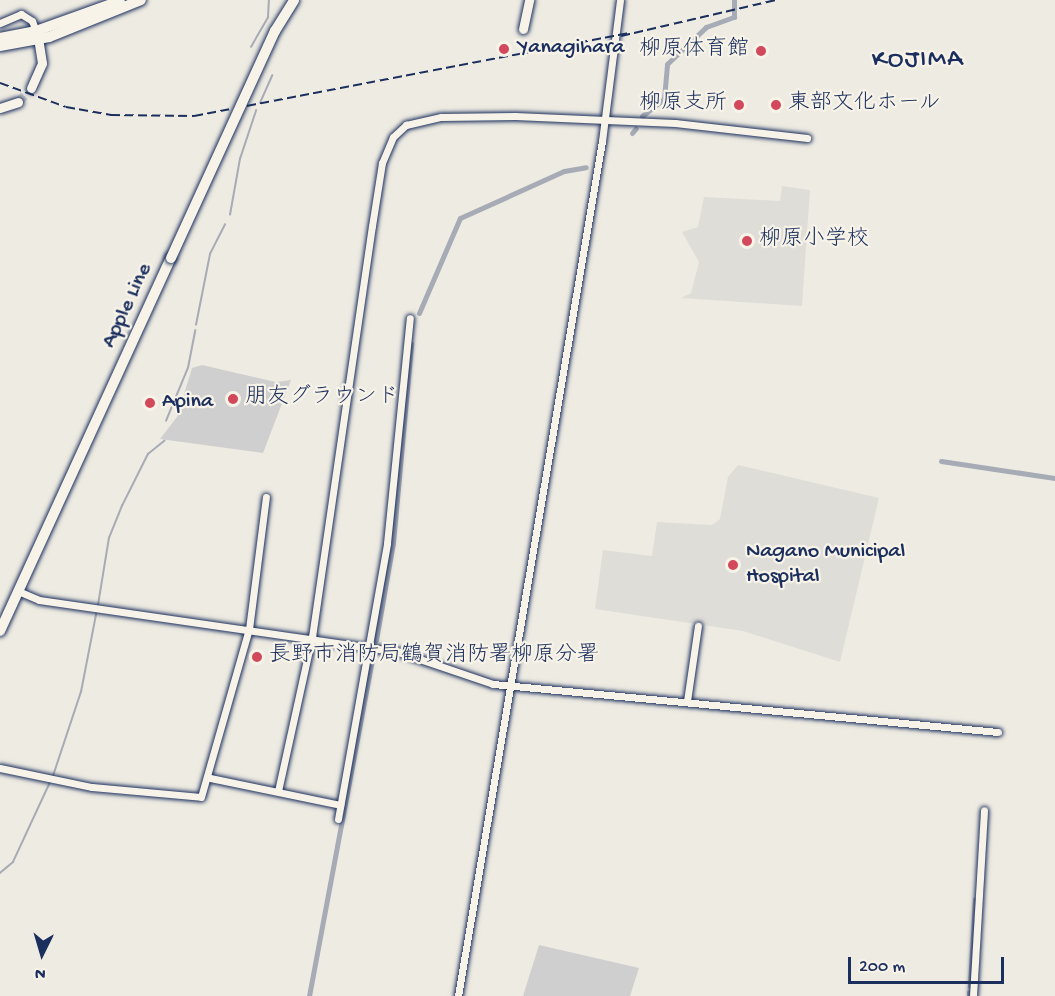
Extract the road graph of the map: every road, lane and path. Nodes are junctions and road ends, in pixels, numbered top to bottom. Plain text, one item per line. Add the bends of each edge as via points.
1 (123, 0) edge
2 (141, 0) edge
3 (294, 0) edge
4 (529, 0) edge
5 (620, 0) edge
6 (0, 23) edge
7 (524, 29) dead end
8 (38, 35) junction
9 (0, 38) edge
10 (0, 46) edge
11 (32, 88) tunnel mouth
12 (18, 102) tunnel mouth
13 (0, 108) edge
14 (604, 119) junction
15 (807, 138) dead end
16 (410, 318) dead end
17 (266, 497) dead end
18 (18, 591) junction
19 (698, 626) dead end
20 (249, 629) junction
21 (0, 631) edge
22 (312, 637) junction
23 (368, 646) junction
24 (510, 686) junction
25 (687, 701) junction
26 (998, 732) dead end
27 (0, 768) edge
28 (210, 778) junction
29 (278, 791) junction
30 (340, 805) junction
31 (984, 810) dead end
32 (338, 819) dead end
33 (458, 996) edge
34 (972, 996) edge

1 - 8 highway
2 - 8 highway
3 - 18 highway, Apple Line, bridge via 275,31
4 - 7 main road
5 - 14 street
6 - 8 street via 21,14 32,21
8 - 9 highway
8 - 10 highway
8 - 11 main road via 42,63
12 - 13 main road
14 - 15 street
14 - 22 street via 441,117 406,125 389,142 372,226
14 - 24 street
16 - 23 street via 387,543
17 - 20 street
18 - 20 street via 39,600
18 - 21 highway, Apple Line
19 - 25 street
20 - 22 street
20 - 28 street
22 - 23 street
22 - 29 street
23 - 24 street
23 - 30 street
24 - 25 street
24 - 33 street
25 - 26 street
27 - 28 street via 191,800 201,797
28 - 29 street
29 - 30 street
30 - 32 street
31 - 34 street

